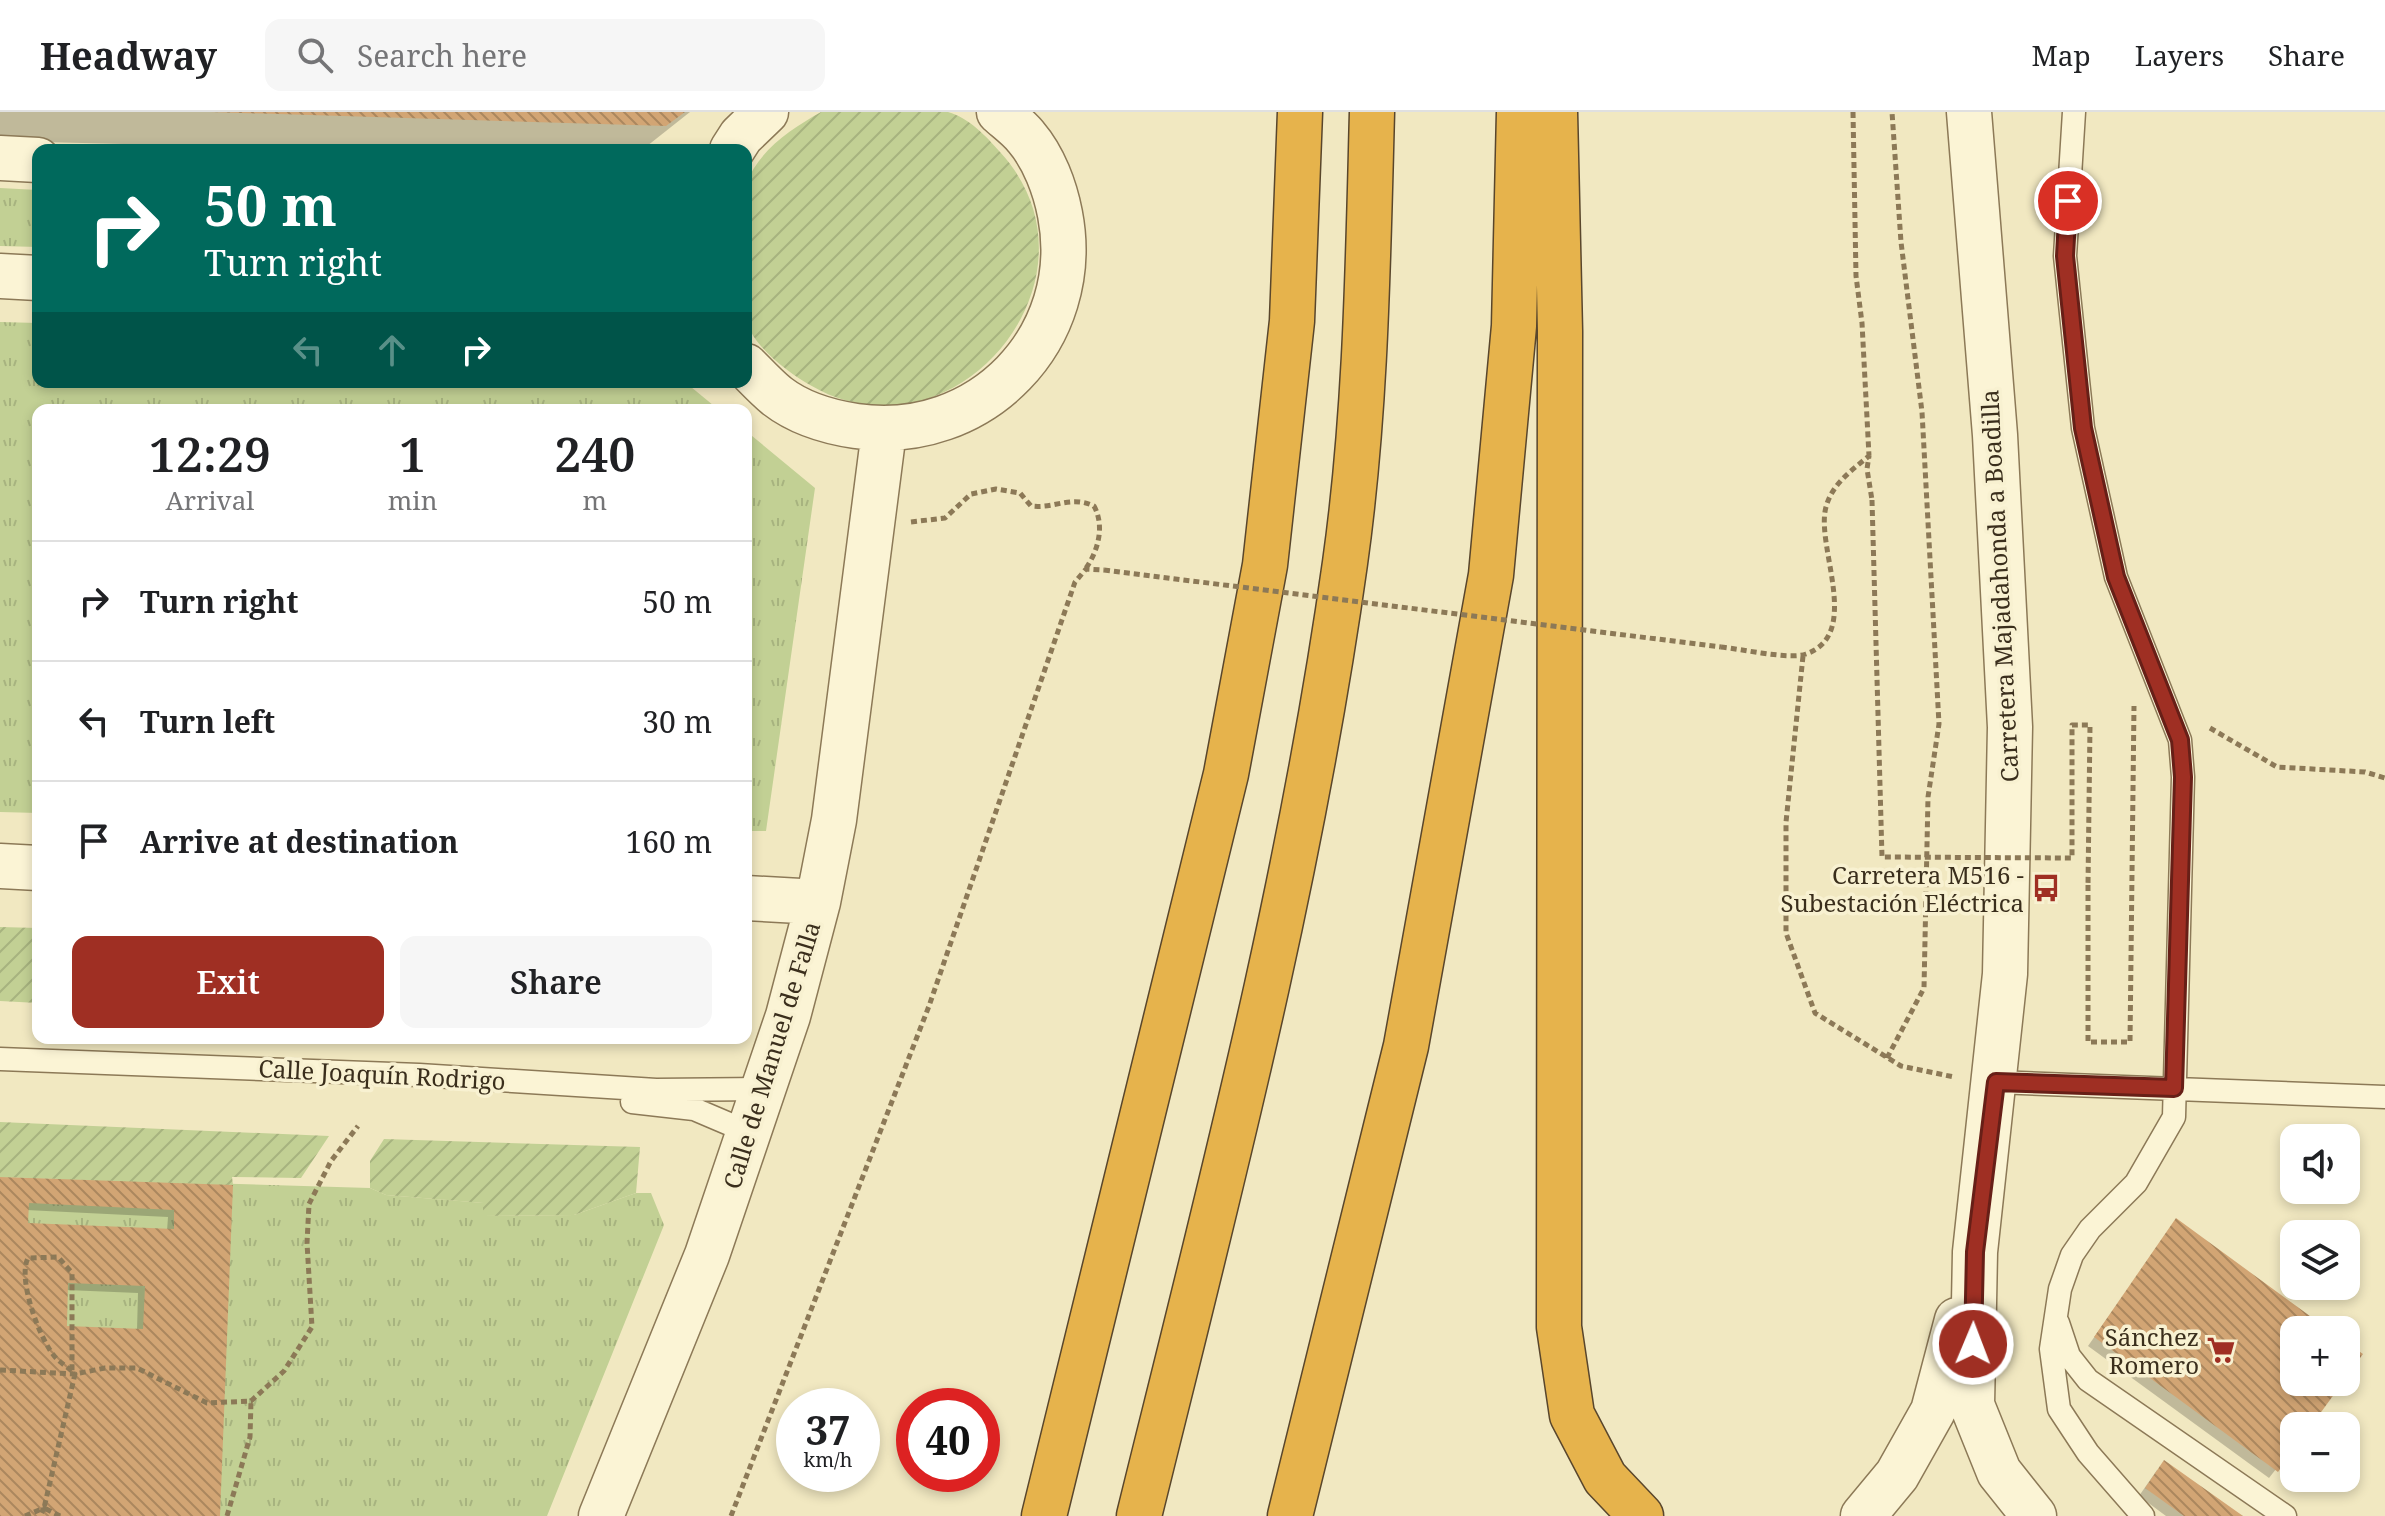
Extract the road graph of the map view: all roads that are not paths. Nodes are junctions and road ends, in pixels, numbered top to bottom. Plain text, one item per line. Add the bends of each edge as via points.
1 (766, 112) edge
2 (999, 112) edge
3 (1300, 112) edge
4 (1372, 112) edge
5 (1519, 112) edge
6 (1555, 112) edge
7 (1969, 112) edge
8 (2074, 112) edge
9 (736, 144) edge
10 (0, 158) edge
11 (32, 160) edge
12 (0, 276) edge
13 (32, 278) edge
14 (752, 372) edge
15 (884, 431) junction
16 (0, 866) edge
17 (32, 868) edge
18 (752, 898) edge
19 (818, 902) junction
20 (0, 1059) edge
21 (0, 1072) edge
22 (1996, 1082) junction
23 (2174, 1088) junction
24 (763, 1089) junction
25 (2385, 1097) edge
26 (748, 1132) junction
27 (1975, 1252) junction
28 (2057, 1314) junction
29 (1091, 1319) junction
30 (601, 1516) edge
31 (1030, 1516) edge
32 (1044, 1516) edge
33 (1139, 1516) edge
34 (1290, 1516) edge
35 (1641, 1516) edge
36 (1863, 1516) edge
37 (2034, 1516) edge
38 (2143, 1516) edge
39 (2285, 1516) edge

1 - 9 street
2 - 15 street via 1027,137 1055,187 1066,244 1058,301 1032,353 992,394 941,421
3 - 29 highway via 1292,321 1265,565 1226,774
4 - 33 highway via 1367,327 1345,560 1308,791 1257,1038
5 - 34 highway via 1514,326 1491,575 1406,1046
6 - 35 highway via 1560,331 1559,1327 1572,1415 1605,1478
7 - 22 street, Carretera Majadahonda a Boadilla via 1995,435 2010,727 2005,974
8 - 23 lane via 2065,256 2083,428 2116,577 2180,740
10 - 11 street
12 - 13 street
14 - 15 street via 779,397 829,422
15 - 19 street, Calle de Manuel de Falla via 834,820
16 - 17 street
18 - 19 street
19 - 24 street, Calle de Manuel de Falla
20 - 24 lane, Calle Joaquín Rodrigo via 656,1090
21 - 26 lane, Calle Joaquín Rodrigo via 627,1101 694,1109
22 - 23 lane
22 - 27 street, Carretera Majadahonda a Boadilla
23 - 25 lane
23 - 28 lane via 2174,1117 2163,1140 2136,1183 2072,1255
24 - 26 street, Calle de Manuel de Falla
26 - 30 street, Calle de Manuel de Falla via 707,1255
27 - 36 street, Carretera Majadahonda a Boadilla via 1933,1411 1897,1475
27 - 37 street, Carretera Majadahonda a Boadilla via 1972,1405 1999,1472
28 - 38 lane via 2051,1349 2059,1409 2088,1453
28 - 39 lane via 2069,1356 2088,1380
29 - 31 highway
29 - 32 highway

